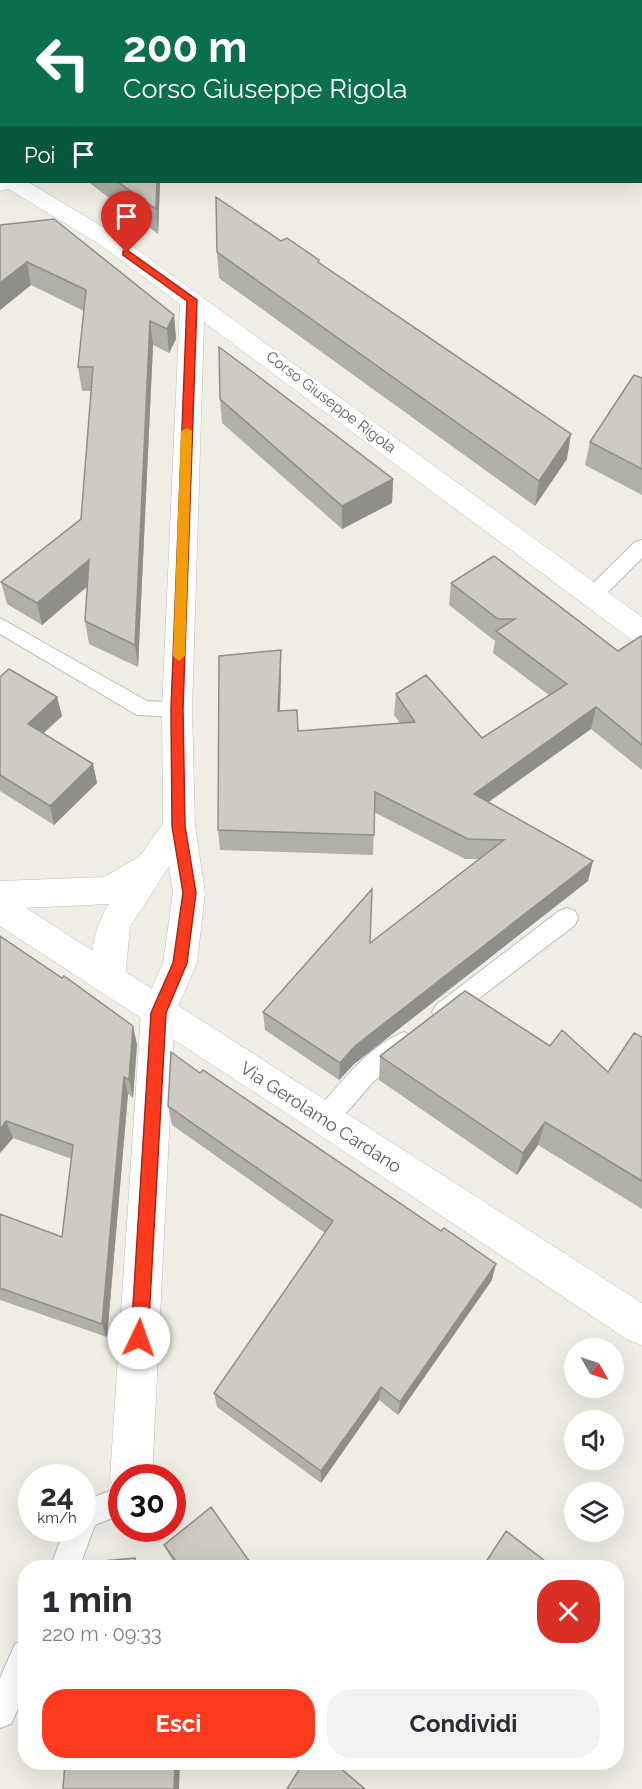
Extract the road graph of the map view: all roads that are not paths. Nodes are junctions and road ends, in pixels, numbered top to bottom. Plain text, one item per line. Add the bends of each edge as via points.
1 (15, 183) edge
2 (192, 300) junction
3 (642, 547) edge
4 (592, 596) junction
5 (0, 625) edge
6 (642, 632) edge
7 (177, 709) junction
8 (179, 826) junction
9 (151, 866) junction
10 (0, 895) edge
11 (0, 909) edge
12 (567, 918) dead end
13 (108, 979) junction
14 (158, 1013) junction
15 (325, 1119) junction
16 (642, 1326) edge
17 (132, 1464) edge
18 (74, 1542) edge
19 (67, 1560) edge
20 (18, 1673) edge
21 (0, 1713) edge

1 - 2 street, Corso Giuseppe Rigola via 110,241
2 - 4 street, Corso Giuseppe Rigola
2 - 7 street
3 - 4 lane
4 - 6 street, Corso Giuseppe Rigola
5 - 7 lane via 144,709
7 - 8 street
8 - 9 street
8 - 14 street via 189,893 180,963
9 - 10 street via 109,890
9 - 13 street via 113,925
11 - 13 street, Via Gerolamo Cardano
12 - 15 lane via 364,1074
13 - 14 street, Via Gerolamo Cardano
14 - 15 street, Via Gerolamo Cardano
14 - 17 street
15 - 16 street, Via Gerolamo Cardano
18 - 19 lane
20 - 21 lane

